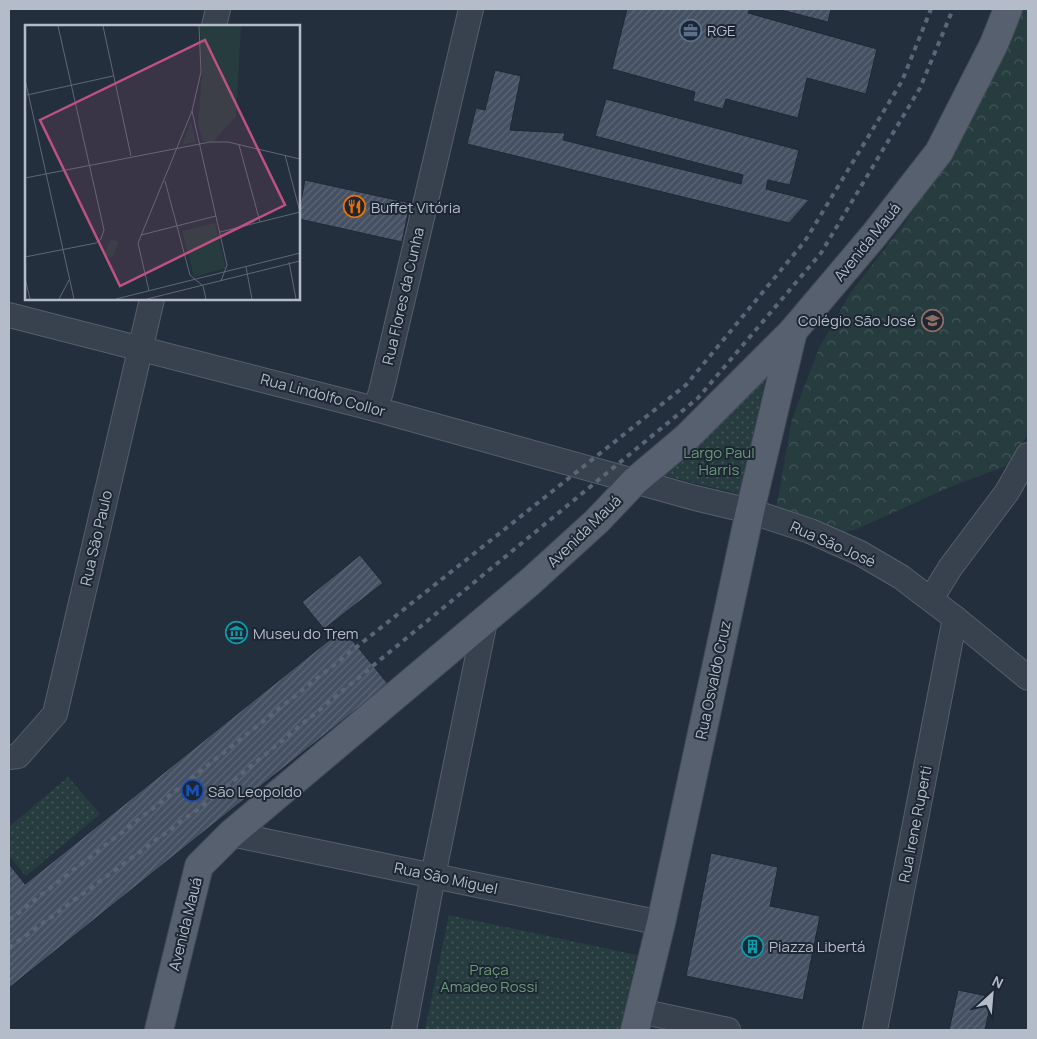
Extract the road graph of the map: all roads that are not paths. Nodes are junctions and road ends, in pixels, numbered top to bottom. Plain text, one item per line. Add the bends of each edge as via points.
1 (218, 9) edge
2 (471, 9) edge
3 (1008, 9) edge
4 (214, 25) edge
5 (152, 300) edge
6 (9, 315) edge
7 (793, 331) junction
8 (141, 348) junction
9 (375, 408) junction
10 (1028, 455) edge
11 (635, 481) junction
12 (750, 512) junction
13 (931, 599) junction
14 (955, 618) junction
15 (485, 621) junction
16 (1028, 678) edge
17 (9, 757) edge
18 (231, 834) junction
19 (434, 876) junction
20 (661, 923) junction
21 (637, 1021) edge
22 (159, 1030) edge
23 (404, 1030) edge
24 (728, 1030) edge
25 (875, 1030) edge

1 - 4 street
2 - 9 street, Rua Flores da Cunha
3 - 7 main road, Avenida Mauá via 994,44 939,152
5 - 8 street, Rua São Paulo
6 - 8 street, Rua Lindolfo Collor
7 - 11 main road, Avenida Mauá via 686,438
7 - 12 main road, Rua Osvaldo Cruz
8 - 9 street, Rua Lindolfo Collor
8 - 17 street, Rua São Paulo via 55,714 18,756
9 - 11 street, Rua Lindolfo Collor
10 - 13 street via 1007,492
11 - 12 street, Rua São José
11 - 15 main road, Avenida Mauá via 597,521
12 - 13 street, Rua São José via 810,531 860,553
12 - 20 main road, Rua Osvaldo Cruz
13 - 14 street, Rua São José
14 - 16 street, Rua São José
14 - 25 street, Rua Irene Ruperti
15 - 18 main road, Avenida Mauá
15 - 19 street
18 - 19 street, Rua São Miguel
18 - 22 main road, Avenida Mauá via 199,866
19 - 20 street, Rua São Miguel
19 - 23 street
20 - 21 main road, Rua Osvaldo Cruz
21 - 24 street

